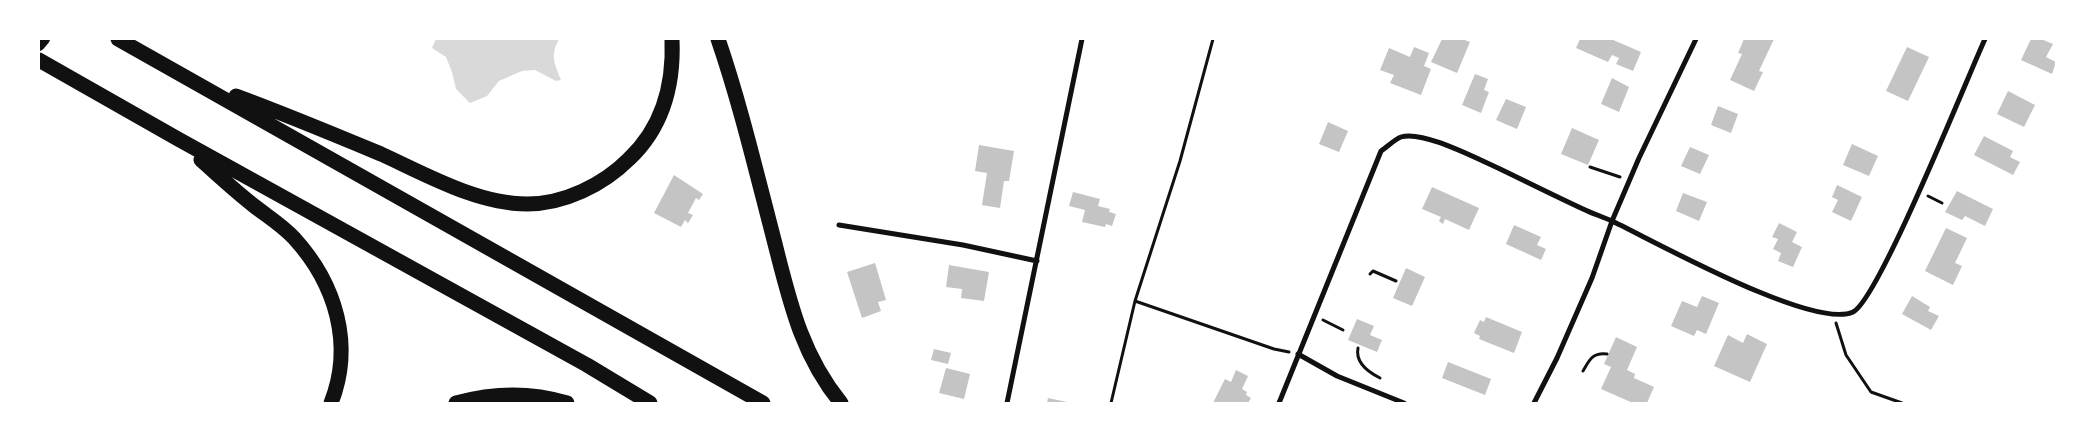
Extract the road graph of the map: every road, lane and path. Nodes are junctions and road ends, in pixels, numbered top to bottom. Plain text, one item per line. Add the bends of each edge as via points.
1 (44, 39) edge
2 (118, 39) edge
3 (672, 39) edge
4 (718, 39) edge
5 (1082, 39) edge
6 (1213, 39) edge
7 (1696, 39) edge
8 (1985, 39) edge
9 (39, 45) edge
10 (39, 60) edge
11 (190, 78) junction
12 (178, 139) junction
13 (1590, 167) dead end
14 (1629, 182) junction
15 (1919, 191) junction
16 (1942, 203) dead end
17 (1612, 221) junction
18 (839, 224) dead end
19 (1037, 261) junction
20 (1370, 274) dead end
21 (1396, 281) dead end
22 (1135, 302) junction
23 (1834, 315) junction
24 (1313, 318) junction
25 (1344, 330) dead end
26 (1358, 348) dead end
27 (1298, 354) junction
28 (1607, 354) dead end
29 (1582, 371) dead end
30 (1380, 378) dead end
31 (331, 403) edge
32 (456, 403) edge
33 (566, 403) edge
34 (650, 403) edge
35 (763, 403) edge
36 (841, 403) edge
37 (1007, 403) edge
38 (1111, 403) edge
39 (1279, 403) edge
40 (1404, 403) edge
41 (1534, 403) edge
42 (1902, 403) edge

1 - 9 main road
2 - 11 highway
3 - 11 highway via 673,60 666,102 637,152 597,183 562,199 527,204 482,198 310,124
4 - 36 highway via 800,335 827,386
5 - 19 street
6 - 22 path via 1180,161
7 - 14 street
8 - 15 street
10 - 12 highway
11 - 35 highway
12 - 31 highway via 280,225 304,250 319,273 336,310 341,336 341,364
12 - 34 highway
13 - 14 path
14 - 17 street
15 - 16 path
15 - 23 street via 1861,304 1853,312
17 - 23 street via 1725,277 1795,305
17 - 24 street via 1458,150 1417,137 1401,137 1381,151
17 - 41 street via 1592,278
18 - 19 street
19 - 37 street
20 - 21 path via 1374,271
22 - 27 path via 1274,349
22 - 38 path
23 - 42 path via 1846,355 1871,392
24 - 25 path
24 - 27 street
26 - 30 path via 1358,359 1362,365
27 - 39 street
27 - 40 street via 1337,376
28 - 29 path via 1596,354 1590,358
32 - 33 highway via 512,395

